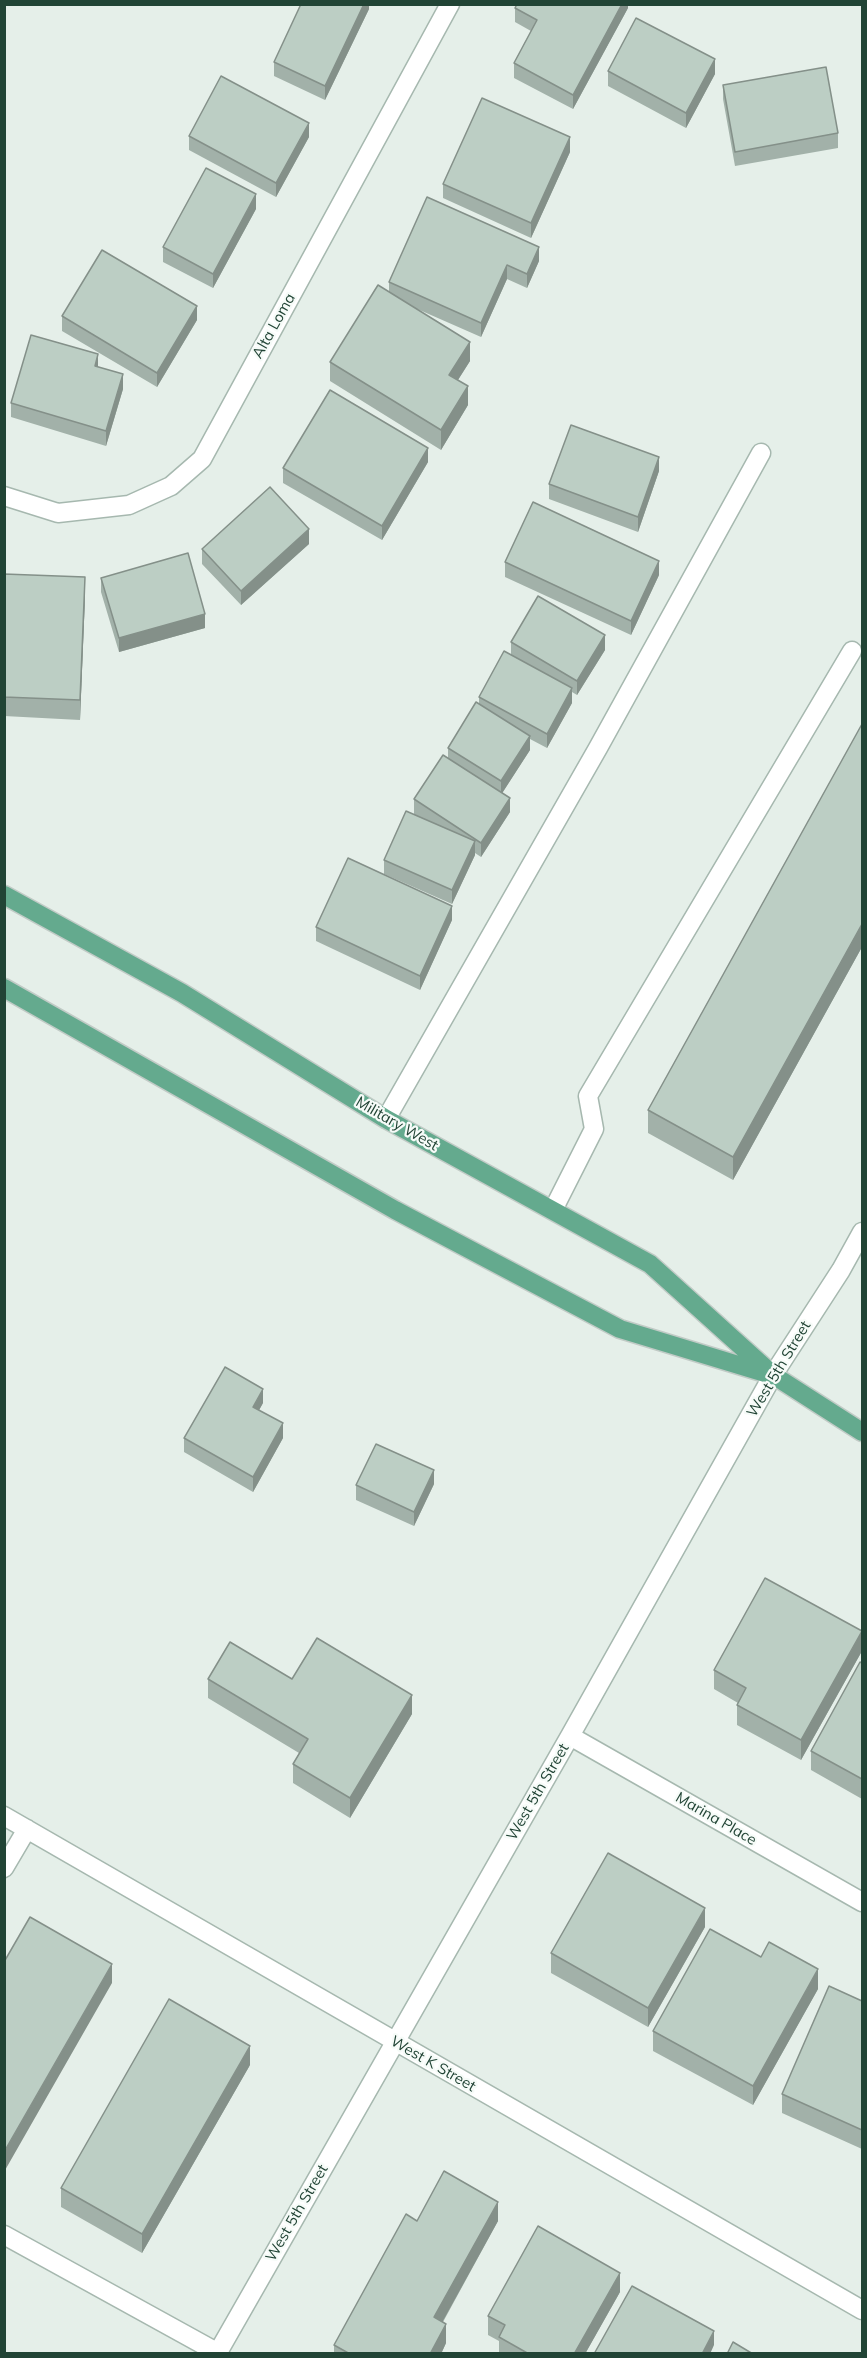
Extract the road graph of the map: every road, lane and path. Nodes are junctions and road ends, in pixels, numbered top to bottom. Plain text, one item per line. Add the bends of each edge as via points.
1 (450, 4) edge
2 (761, 453) dead end
3 (4, 496) edge
4 (852, 651) dead end
5 (4, 895) edge
6 (4, 988) edge
7 (386, 1119) junction
8 (553, 1210) junction
9 (862, 1232) edge
10 (773, 1375) junction
11 (862, 1432) edge
12 (570, 1736) junction
13 (4, 1816) edge
14 (27, 1829) junction
15 (4, 1868) edge
16 (862, 1902) edge
17 (394, 2042) junction
18 (4, 2235) edge
19 (862, 2310) edge
20 (218, 2353) edge

1 - 3 street, Alta Loma via 202,459 171,486 129,505 58,513
2 - 7 street
4 - 8 street via 588,1095 594,1129
5 - 7 main road, Military West via 182,993
6 - 10 main road, Military West via 395,1210 620,1329
7 - 8 main road, Military West
8 - 10 main road, Military West via 650,1264
9 - 10 street, West 5th Street
10 - 11 main road, Military West
10 - 12 street, West 5th Street
12 - 16 street, Marina Place
12 - 17 street, West 5th Street
13 - 14 street, West K Street
14 - 15 street
14 - 17 street, West K Street
17 - 19 street, West K Street
17 - 20 street, West 5th Street
18 - 20 street

